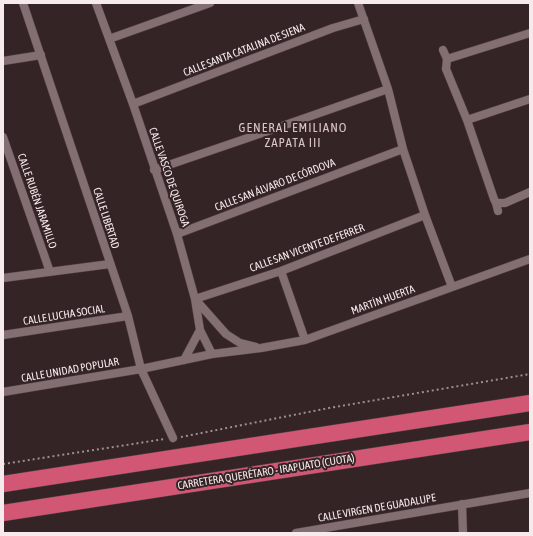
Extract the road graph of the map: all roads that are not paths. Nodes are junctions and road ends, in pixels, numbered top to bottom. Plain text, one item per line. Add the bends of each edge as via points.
1 (23, 3) edge
2 (96, 3) edge
3 (210, 3) edge
4 (358, 3) edge
5 (364, 19) junction
6 (530, 34) edge
7 (109, 39) junction
8 (443, 50) dead end
9 (41, 55) junction
10 (447, 59) junction
11 (3, 61) edge
12 (388, 88) junction
13 (530, 99) edge
14 (133, 104) junction
15 (466, 120) junction
16 (3, 137) edge
17 (403, 149) junction
18 (154, 170) junction
19 (530, 192) edge
20 (425, 215) junction
21 (177, 234) junction
22 (530, 258) edge
23 (110, 264) junction
24 (281, 271) junction
25 (50, 272) junction
26 (3, 278) edge
27 (452, 287) junction
28 (195, 299) junction
29 (128, 316) junction
30 (200, 330) junction
31 (3, 335) edge
32 (305, 340) junction
33 (240, 343) joint
34 (261, 348) junction
35 (212, 354) junction
36 (184, 360) junction
37 (141, 369) junction
38 (3, 392) edge
39 (530, 403) edge
40 (530, 432) edge
41 (173, 438) road end
42 (3, 484) edge
43 (530, 493) edge
44 (462, 504) junction
45 (3, 513) edge
46 (296, 533) edge
47 (464, 533) edge

1 - 9 street, CALLE LIBERTAD
2 - 7 street, CALLE VASCO DE QUIROGA
3 - 7 street
4 - 5 street
5 - 12 street
5 - 14 street, CALLE SANTA CATALINA DE SIENA via 333,28
6 - 10 street
7 - 14 street, CALLE VASCO DE QUIROGA
8 - 10 street
9 - 11 street
9 - 23 street, CALLE LIBERTAD
10 - 15 street via 446,69
12 - 17 street
12 - 18 street
13 - 15 street
14 - 18 street, CALLE VASCO DE QUIROGA
15 - 19 street via 497,207
16 - 25 street, CALLE RUBÉN JARAMILLO
17 - 20 street
17 - 21 street, CALLE SAN ÁLVARO DE CÓRDOVA
18 - 21 street, CALLE VASCO DE QUIROGA
20 - 24 street, CALLE SAN VICENTE DE FERRER
20 - 27 street
21 - 28 street, CALLE VASCO DE QUIROGA
22 - 27 street, MARTÍN HUERTA
23 - 25 street
23 - 29 street, CALLE LIBERTAD
24 - 28 street, CALLE SAN VICENTE DE FERRER
24 - 32 street
25 - 26 street
27 - 32 street, MARTÍN HUERTA
28 - 30 street
28 - 33 street, CALLE VASCO DE QUIROGA via 226,334
29 - 31 street, CALLE LUCHA SOCIAL
29 - 37 street, CALLE LIBERTAD
30 - 35 street
30 - 36 street
32 - 34 street, MARTÍN HUERTA
33 - 34 street, MARTÍN HUERTA
34 - 35 street, CALLE UNIDAD POPULAR
35 - 36 street, CALLE UNIDAD POPULAR
36 - 37 street, CALLE UNIDAD POPULAR
37 - 38 street, CALLE UNIDAD POPULAR
37 - 41 street, CALLE LIBERTAD
39 - 42 highway
40 - 45 highway, CARRETERA QUERÉTARO - IRAPUATO (CUOTA)
43 - 44 street, CALLE VIRGEN DE GUADALUPE
44 - 46 street, CALLE VIRGEN DE GUADALUPE
44 - 47 street

